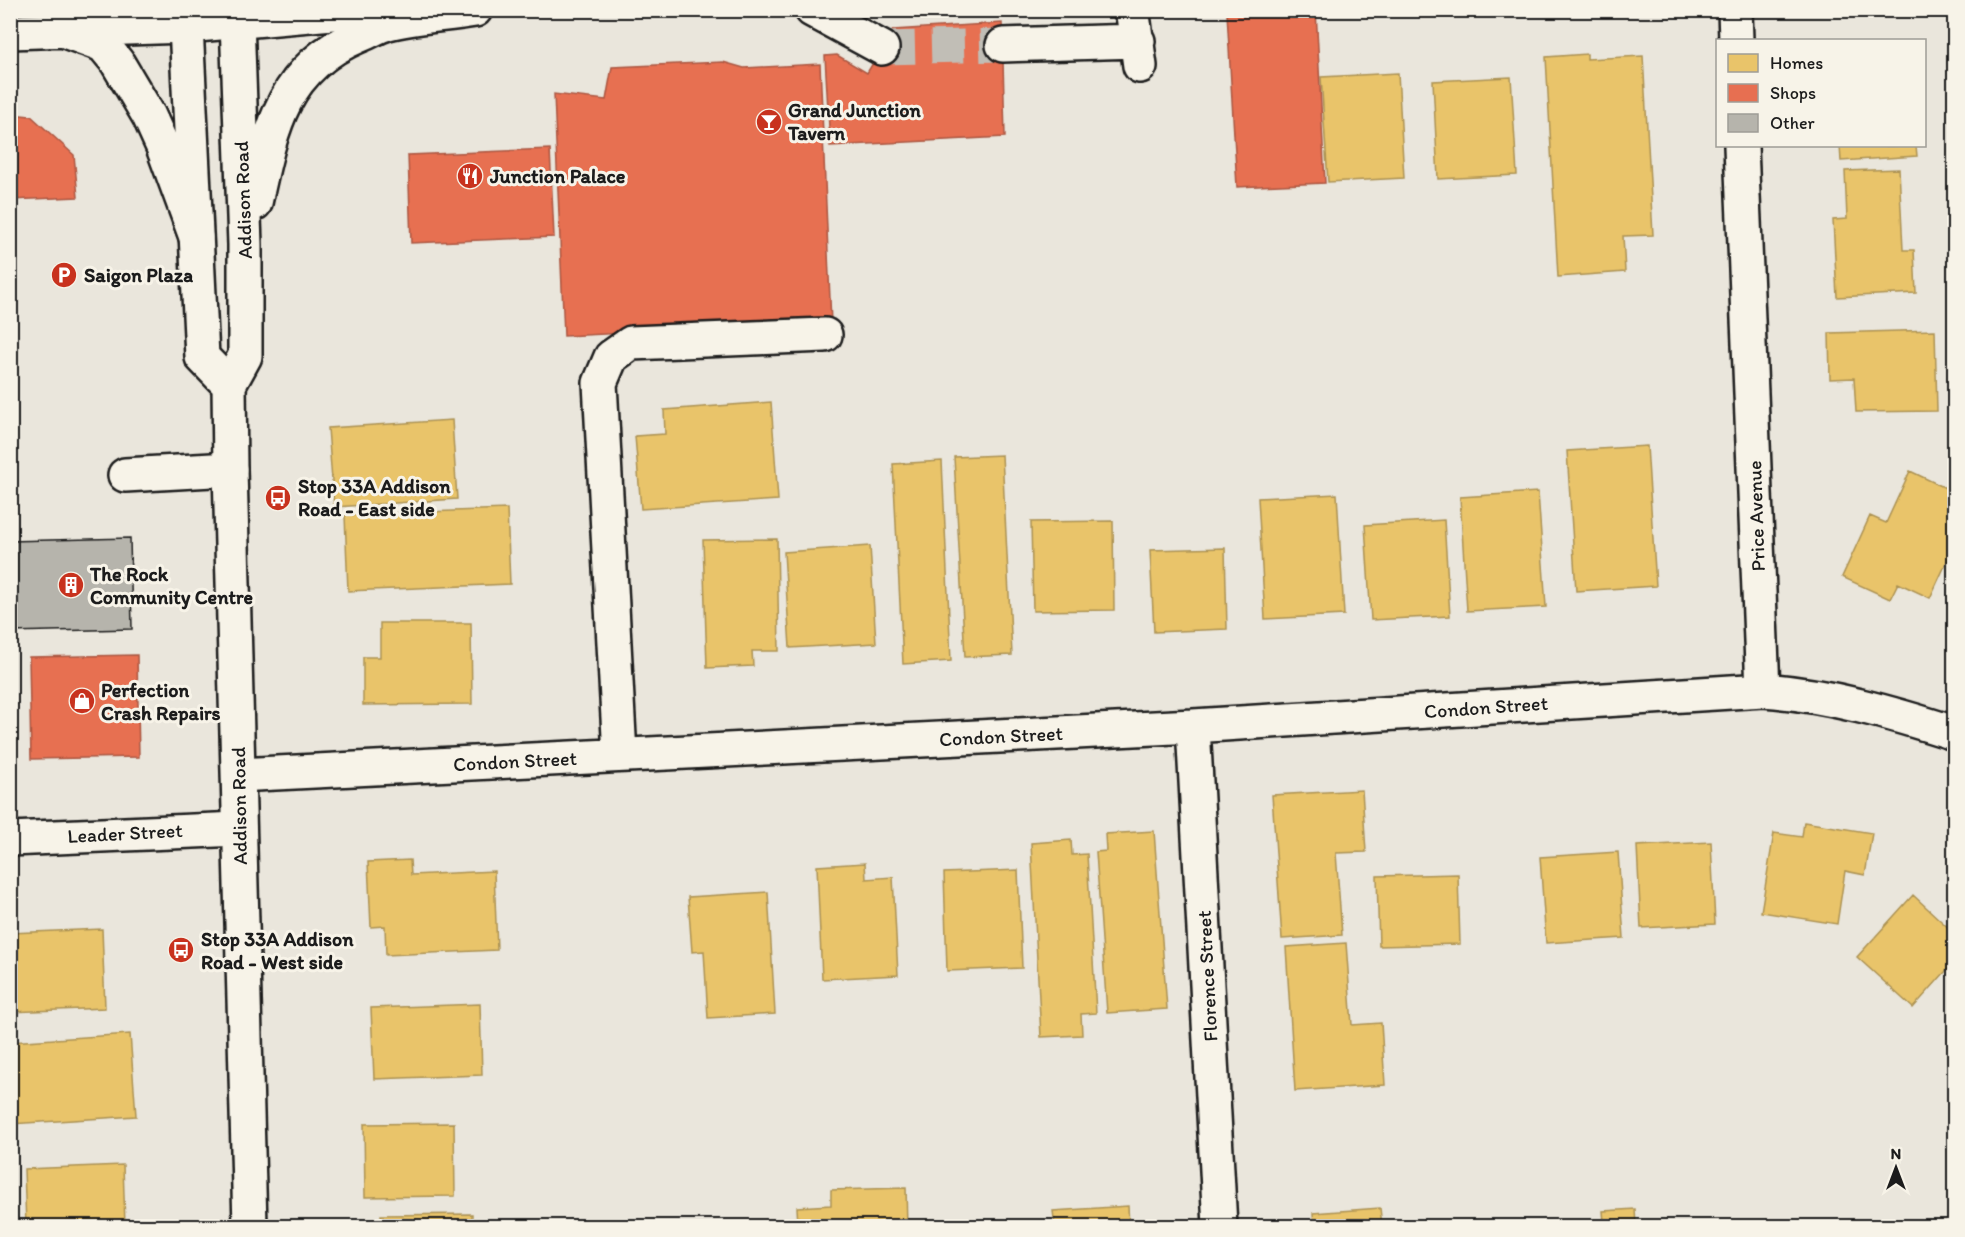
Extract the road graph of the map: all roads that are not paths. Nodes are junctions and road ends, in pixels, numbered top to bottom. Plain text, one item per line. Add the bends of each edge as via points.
1 (366, 10) edge
2 (475, 10) edge
3 (812, 10) edge
4 (1735, 10) edge
5 (236, 15) edge
6 (188, 18) edge
7 (62, 30) junction
8 (10, 32) edge
9 (1136, 39) edge
10 (1736, 39) edge
11 (1003, 45) tunnel mouth
12 (882, 48) tunnel mouth
13 (1741, 147) edge
14 (195, 237) junction
15 (245, 246) junction
16 (825, 334) dead end
17 (229, 385) junction
18 (230, 469) junction
19 (126, 475) dead end
20 (1763, 690) junction
21 (1193, 726) junction
22 (1954, 733) edge
23 (620, 755) junction
24 (239, 775) junction
25 (239, 829) junction
26 (10, 839) edge
27 (250, 1227) edge
28 (1220, 1227) edge

1 - 5 main road
2 - 15 main road via 387,23 341,43 305,70 283,102 271,136
3 - 12 main road
4 - 10 main road
5 - 6 main road
5 - 15 main road, Addison Road
6 - 7 main road
6 - 14 main road
7 - 8 main road
7 - 14 main road via 103,45 117,63 163,147
9 - 11 main road
13 - 20 main road, Price Avenue
14 - 17 main road via 202,357
15 - 17 main road, Addison Road via 245,356
16 - 23 main road via 631,343 611,357 600,383
17 - 18 main road, Addison Road
18 - 19 main road
18 - 24 main road, Addison Road
20 - 21 main road, Condon Street
20 - 22 main road via 1797,692 1882,710
21 - 23 main road, Condon Street
21 - 28 main road, Florence Street
23 - 24 main road, Condon Street
24 - 25 main road, Addison Road
25 - 26 main road, Leader Street
25 - 27 main road, Addison Road

